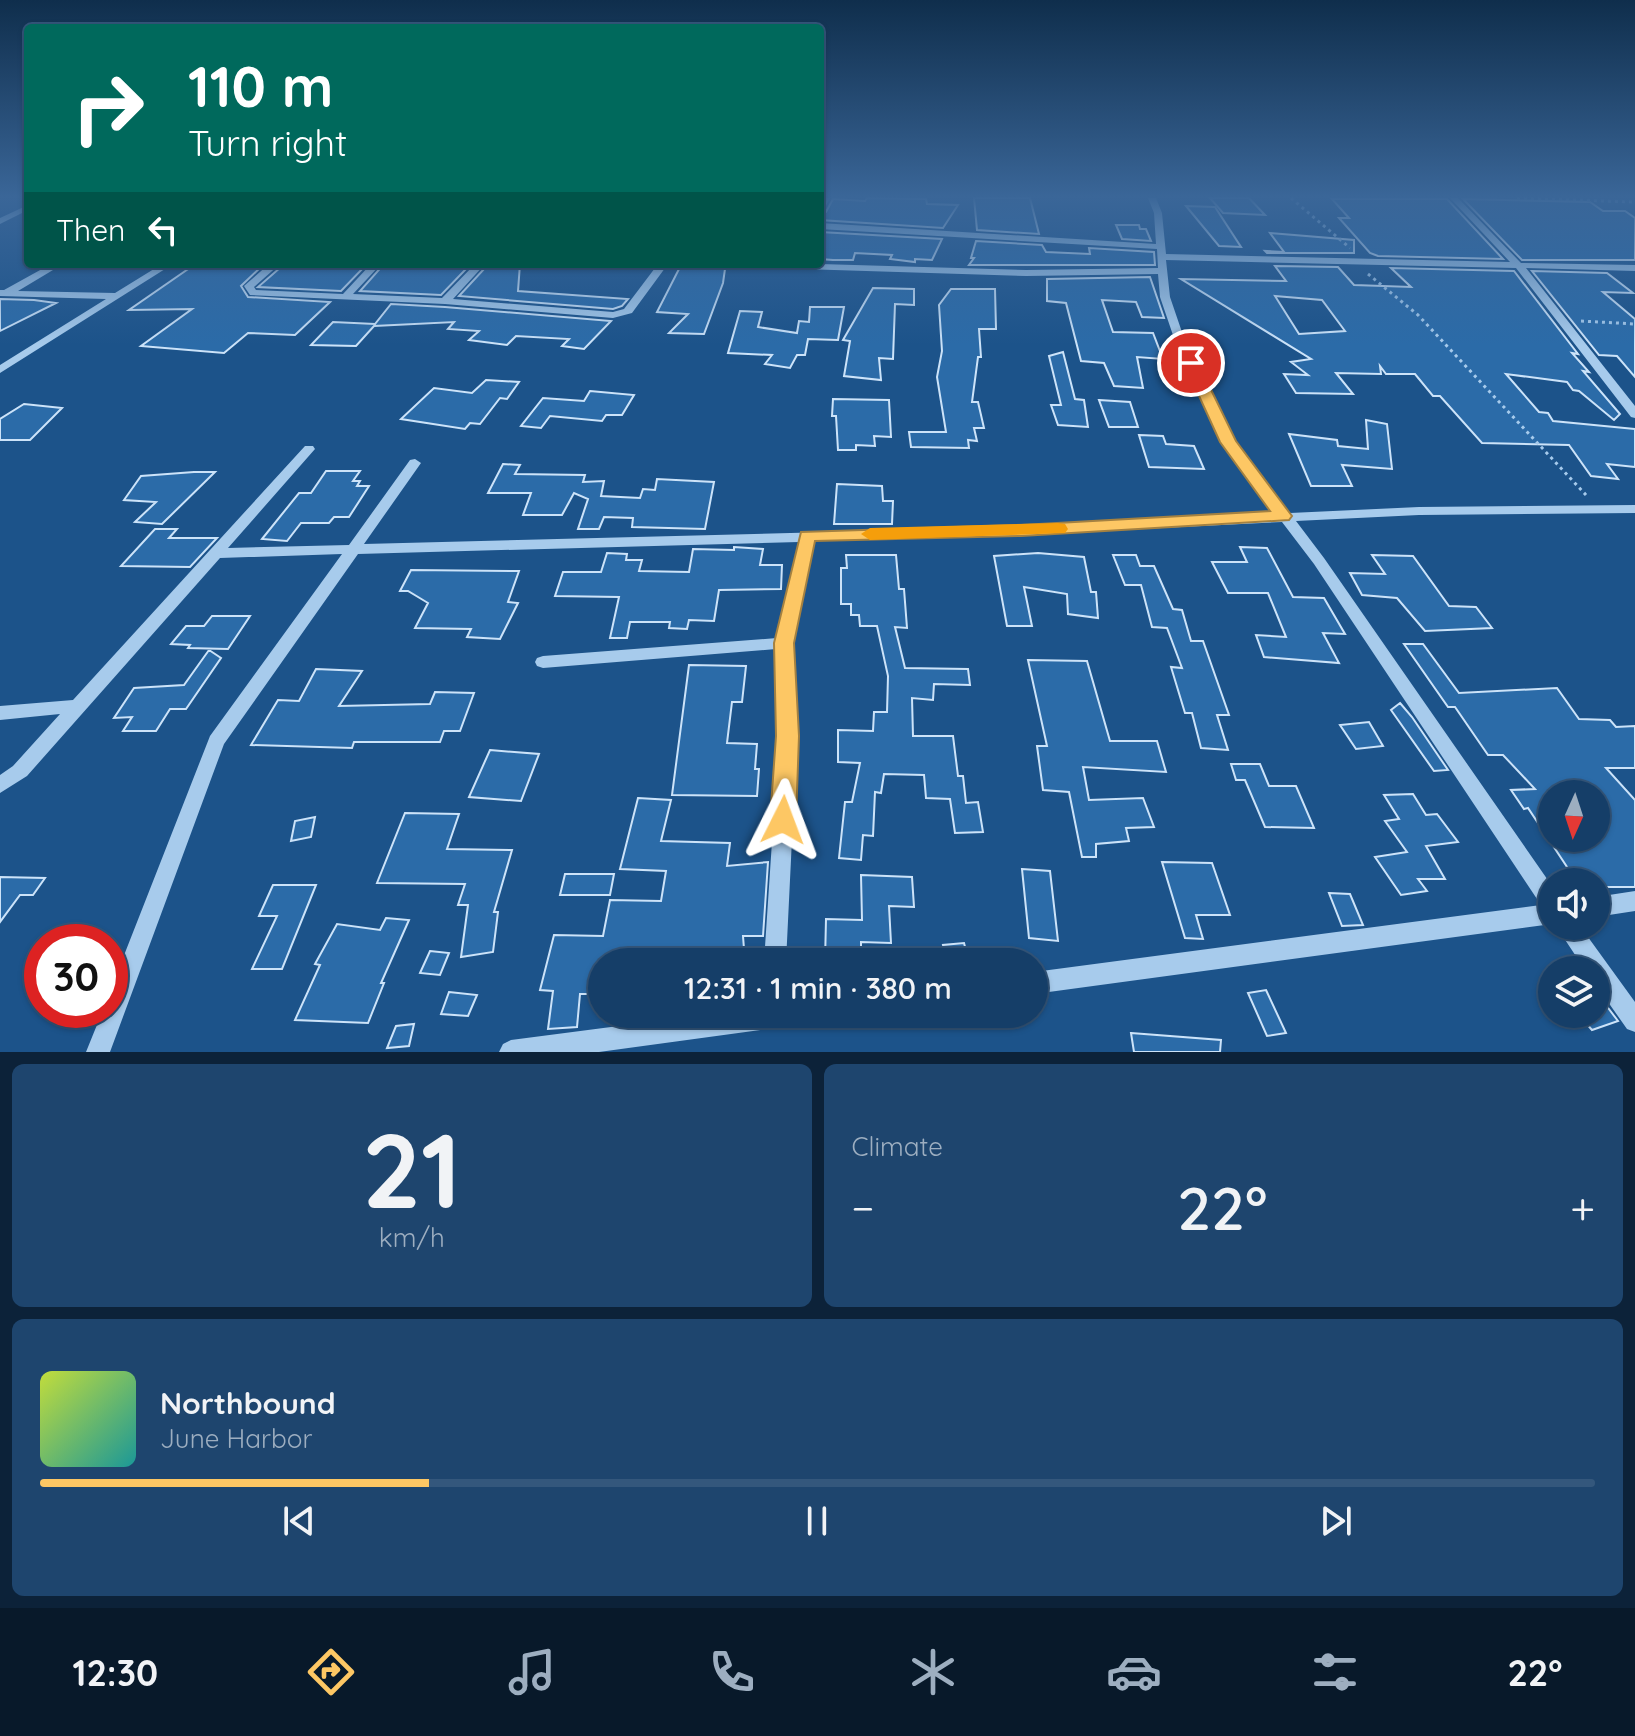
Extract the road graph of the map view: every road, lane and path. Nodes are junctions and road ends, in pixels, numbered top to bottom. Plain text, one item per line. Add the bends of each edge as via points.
1 (1038, 247) edge
2 (1160, 247) edge
3 (1348, 247) edge
4 (1501, 247) edge
5 (1161, 259) junction
6 (1354, 262) junction
7 (1366, 263) junction
8 (824, 267) edge
9 (1520, 267) junction
10 (51, 268) edge
11 (162, 268) edge
12 (270, 268) edge
13 (372, 268) edge
14 (476, 268) edge
15 (660, 268) edge
16 (1635, 268) edge
17 (3, 294) edge
18 (118, 296) junction
19 (345, 297) junction
20 (445, 301) junction
21 (1561, 320) junction
22 (1635, 324) edge
23 (0, 370) edge
24 (1635, 414) edge
25 (309, 449) dead end
26 (415, 463) dead end
27 (1598, 508) junction
28 (1635, 509) edge
29 (1283, 516) junction
30 (807, 536) junction
31 (356, 547) junction
32 (218, 553) junction
33 (784, 643) junction
34 (543, 662) dead end
35 (79, 706) junction
36 (0, 713) edge
37 (0, 785) edge
38 (1538, 883) edge
39 (1635, 901) edge
40 (1610, 905) edge
41 (1538, 916) edge
42 (1577, 940) edge
43 (776, 948) edge
44 (1048, 981) edge
45 (1635, 1021) edge
46 (685, 1028) edge
47 (98, 1052) edge
48 (511, 1052) edge

1 - 5 street
2 - 5 street
3 - 7 path
4 - 9 street
5 - 6 street
5 - 8 street via 1026,273
5 - 29 street via 1165,297 1180,341 1228,442
6 - 7 street
6 - 27 path via 1418,315
7 - 9 street
9 - 16 street
9 - 21 street
10 - 17 street
11 - 18 street
12 - 19 street via 249,286 253,293
13 - 19 street
14 - 20 street
15 - 20 street via 622,314
17 - 18 street
18 - 23 street
19 - 20 street
21 - 22 path
21 - 24 street
25 - 32 street
26 - 31 street
27 - 28 street
27 - 29 street
29 - 30 street
29 - 38 street
30 - 31 street
30 - 33 street
31 - 32 street
31 - 47 street via 216,741
32 - 35 street
33 - 34 street
33 - 43 street via 788,736
35 - 36 street
35 - 37 street via 20,771
39 - 40 street
41 - 44 street
42 - 45 street
46 - 48 street

